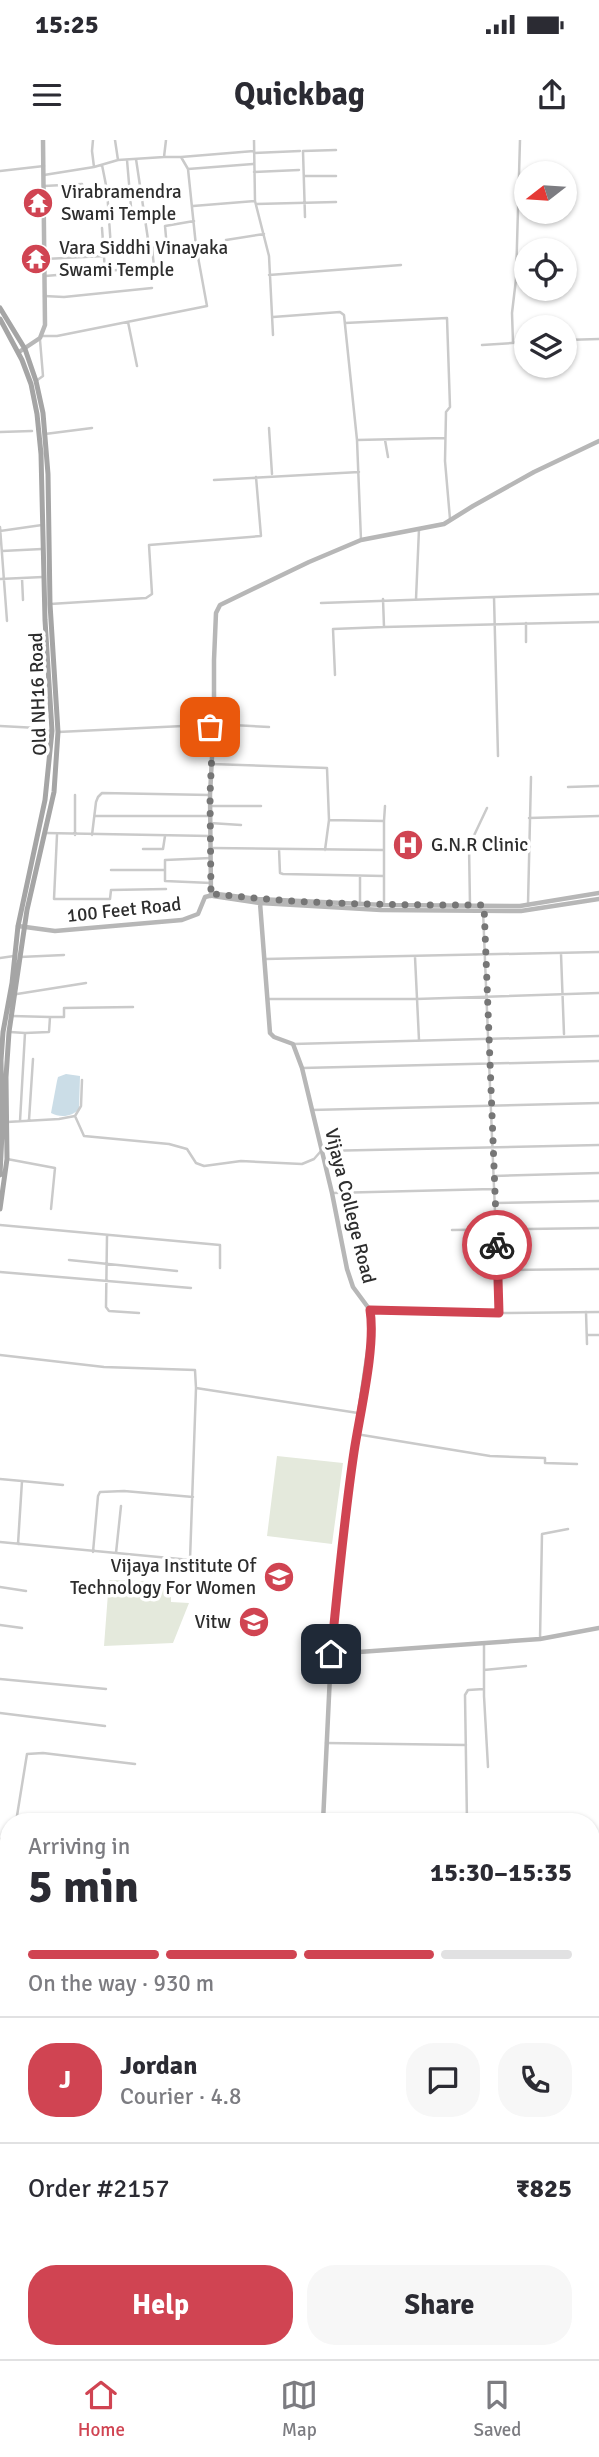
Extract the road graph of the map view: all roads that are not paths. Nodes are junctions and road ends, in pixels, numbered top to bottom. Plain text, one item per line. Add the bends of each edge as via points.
1 (43, 140) edge
2 (93, 140) edge
3 (115, 140) edge
4 (166, 140) edge
5 (254, 140) edge
6 (520, 140) edge
7 (336, 150) dead end
8 (300, 151) dead end
9 (254, 152) junction
10 (164, 157) junction
11 (181, 157) junction
12 (136, 159) junction
13 (118, 160) junction
14 (127, 160) junction
15 (253, 164) junction
16 (102, 165) junction
17 (44, 166) junction
18 (94, 167) junction
19 (188, 169) junction
20 (299, 170) dead end
21 (0, 171) edge
22 (254, 172) junction
23 (44, 175) junction
24 (304, 176) junction
25 (336, 176) dead end
26 (44, 186) junction
27 (83, 190) dead end
28 (305, 201) junction
29 (336, 201) dead end
30 (256, 202) junction
31 (192, 205) junction
32 (131, 207) dead end
33 (305, 217) dead end
34 (194, 221) junction
35 (102, 228) dead end
36 (264, 234) junction
37 (226, 240) dead end
38 (196, 246) junction
39 (151, 247) junction
40 (104, 248) junction
41 (111, 248) junction
42 (167, 248) junction
43 (104, 256) junction
44 (45, 259) junction
45 (167, 265) dead end
46 (401, 265) dead end
47 (155, 267) junction
48 (105, 272) junction
49 (269, 275) junction
50 (45, 276) junction
51 (152, 288) dead end
52 (44, 296) junction
53 (0, 307) edge
54 (273, 317) junction
55 (0, 319) edge
56 (128, 322) junction
57 (345, 323) junction
58 (10, 334) junction
59 (273, 335) dead end
60 (0, 337) edge
61 (41, 337) junction
62 (599, 339) edge
63 (577, 340) edge
64 (513, 342) joint
65 (482, 345) dead end
66 (22, 351) junction
67 (137, 366) dead end
68 (36, 381) junction
69 (92, 428) dead end
70 (270, 428) dead end
71 (32, 431) dead end
72 (0, 432) edge
73 (45, 434) junction
74 (446, 438) junction
75 (385, 439) junction
76 (357, 440) junction
77 (599, 441) edge
78 (388, 457) dead end
79 (359, 472) junction
80 (272, 475) junction
81 (256, 477) junction
82 (214, 480) dead end
83 (450, 521) junction
84 (42, 524) junction
85 (0, 529) edge
86 (419, 529) junction
87 (361, 540) junction
88 (1, 543) edge
89 (42, 549) junction
90 (2, 551) junction
91 (1, 561) edge
92 (43, 577) junction
93 (22, 578) junction
94 (2, 579) edge
95 (599, 594) edge
96 (494, 597) junction
97 (2, 598) edge
98 (416, 598) junction
99 (383, 599) junction
100 (23, 600) dead end
101 (321, 603) dead end
102 (50, 604) junction
103 (0, 617) edge
104 (599, 622) edge
105 (526, 623) junction
106 (496, 624) junction
107 (384, 627) junction
108 (526, 642) dead end
109 (335, 675) dead end
110 (213, 724) junction
111 (204, 725) junction
112 (0, 726) edge
113 (269, 727) dead end
114 (55, 732) junction
115 (498, 756) dead end
116 (211, 765) junction
117 (531, 776) dead end
118 (599, 786) edge
119 (568, 787) dead end
120 (75, 795) dead end
121 (210, 795) junction
122 (210, 806) junction
123 (261, 806) dead end
124 (384, 806) dead end
125 (487, 808) dead end
126 (94, 816) junction
127 (211, 816) junction
128 (599, 816) edge
129 (529, 818) junction
130 (329, 820) junction
131 (384, 821) junction
132 (210, 823) junction
133 (241, 825) dead end
134 (44, 833) junction
135 (57, 835) junction
136 (75, 835) junction
137 (92, 835) junction
138 (164, 836) junction
139 (210, 836) junction
140 (211, 848) junction
141 (143, 849) dead end
142 (279, 849) junction
143 (325, 850) junction
144 (384, 850) junction
145 (211, 858) junction
146 (111, 870) dead end
147 (165, 870) junction
148 (360, 875) junction
149 (384, 876) junction
150 (211, 883) junction
151 (166, 889) dead end
152 (212, 896) junction
153 (599, 896) edge
154 (260, 903) junction
155 (360, 904) junction
156 (528, 904) junction
157 (384, 905) junction
158 (470, 905) junction
159 (484, 908) junction
160 (22, 927) junction
161 (599, 952) edge
162 (561, 954) junction
163 (64, 955) dead end
164 (485, 955) junction
165 (18, 956) junction
166 (415, 957) junction
167 (0, 958) edge
168 (265, 959) junction
169 (86, 984) dead end
170 (599, 993) edge
171 (16, 994) junction
172 (564, 994) junction
173 (486, 995) junction
174 (267, 999) junction
175 (416, 999) junction
176 (133, 1007) dead end
177 (12, 1016) junction
178 (50, 1017) junction
179 (3, 1018) edge
180 (9, 1032) junction
181 (24, 1033) junction
182 (564, 1036) junction
183 (599, 1036) edge
184 (489, 1038) junction
185 (419, 1040) junction
186 (293, 1044) junction
187 (33, 1059) dead end
188 (599, 1061) edge
189 (490, 1063) junction
190 (302, 1068) junction
191 (82, 1080) dead end
192 (599, 1103) edge
193 (492, 1106) junction
194 (1, 1108) edge
195 (311, 1110) junction
196 (75, 1116) junction
197 (29, 1120) junction
198 (20, 1121) junction
199 (7, 1122) junction
200 (599, 1145) edge
201 (493, 1148) junction
202 (321, 1151) junction
203 (7, 1159) junction
204 (599, 1173) edge
205 (0, 1175) edge
206 (494, 1176) junction
207 (493, 1189) junction
208 (332, 1193) junction
209 (599, 1201) edge
210 (495, 1203) junction
211 (0, 1209) edge
212 (51, 1209) dead end
213 (0, 1225) edge
214 (599, 1228) edge
215 (452, 1230) dead end
216 (496, 1230) junction
217 (107, 1236) junction
218 (69, 1260) dead end
219 (106, 1265) junction
220 (220, 1268) dead end
221 (599, 1269) edge
222 (177, 1270) dead end
223 (497, 1270) junction
224 (0, 1272) edge
225 (106, 1281) junction
226 (191, 1288) dead end
227 (370, 1310) junction
228 (599, 1311) edge
229 (586, 1312) junction
230 (139, 1313) dead end
231 (499, 1313) junction
232 (588, 1335) junction
233 (599, 1335) edge
234 (587, 1344) dead end
235 (0, 1355) edge
236 (198, 1364) dead end
237 (195, 1370) junction
238 (196, 1388) junction
239 (359, 1413) junction
240 (356, 1434) junction
241 (577, 1464) dead end
242 (0, 1479) edge
243 (22, 1481) junction
244 (63, 1485) dead end
245 (193, 1497) junction
246 (121, 1506) dead end
247 (568, 1529) dead end
248 (0, 1542) edge
249 (18, 1544) junction
250 (93, 1552) junction
251 (116, 1553) junction
252 (190, 1560) junction
253 (201, 1561) dead end
254 (0, 1587) edge
255 (26, 1591) dead end
256 (0, 1625) edge
257 (22, 1628) dead end
258 (599, 1628) edge
259 (540, 1639) junction
260 (484, 1642) junction
261 (331, 1654) junction
262 (526, 1666) dead end
263 (484, 1670) junction
264 (0, 1679) edge
265 (106, 1689) dead end
266 (484, 1689) junction
267 (0, 1713) edge
268 (105, 1726) dead end
269 (326, 1743) junction
270 (466, 1745) junction
271 (135, 1764) dead end
272 (488, 1767) dead end
273 (17, 1813) edge
274 (323, 1813) edge
275 (467, 1813) edge

1 - 17 street
2 - 18 street
3 - 13 street
4 - 10 street
5 - 9 street
6 - 64 street
7 - 24 street via 303,151
8 - 9 street
9 - 11 street
9 - 15 street
10 - 11 street
10 - 12 street
11 - 19 street
12 - 14 street
12 - 39 street
13 - 14 street
13 - 16 street
14 - 32 street
15 - 19 street
15 - 22 street
16 - 18 street
16 - 41 street
17 - 21 street
17 - 23 street
18 - 23 street
19 - 31 street
20 - 22 street
22 - 30 street
23 - 26 street
24 - 25 street
24 - 28 street
26 - 27 street via 82,184
26 - 44 street
28 - 29 street
28 - 30 street
28 - 33 street
30 - 31 street
30 - 36 street
31 - 34 street
34 - 38 street
34 - 42 street via 165,226
35 - 40 street
36 - 37 street
36 - 49 street
38 - 42 street
38 - 56 street via 207,306
39 - 41 street
39 - 42 street
39 - 47 street
40 - 41 street
40 - 43 street
43 - 44 street
43 - 48 street
44 - 50 street
45 - 47 street
46 - 49 street
47 - 48 street
48 - 50 street
49 - 54 street
50 - 52 street
51 - 52 street
52 - 61 street
53 - 66 main road, Old NH16 Road
54 - 57 street via 340,312
54 - 59 street
55 - 58 main road, Old NH16 Road
56 - 61 street
56 - 67 street
57 - 74 street via 447,318 450,407
57 - 76 street
58 - 60 street
58 - 66 main road, Old NH16 Road
61 - 66 street
61 - 68 street via 43,376
62 - 63 street
64 - 65 street
66 - 68 main road, Old NH16 Road
66 - 84 main road, Old NH16 Road via 37,414
68 - 73 main road, Old NH16 Road
69 - 73 street
70 - 80 street
71 - 72 street
73 - 102 main road, Old NH16 Road
74 - 75 street
74 - 83 street
75 - 76 street
75 - 78 street
76 - 79 street
77 - 83 street
79 - 80 street
79 - 87 street
80 - 81 street
81 - 82 street
81 - 102 street via 261,536 149,545 152,594 146,598
83 - 86 street
84 - 85 street
84 - 89 main road, Old NH16 Road
85 - 88 street
86 - 87 street
86 - 98 street
87 - 110 street via 220,605 216,613
88 - 90 street
89 - 90 street
89 - 92 main road, Old NH16 Road
90 - 91 street
91 - 94 street
92 - 93 street
92 - 114 main road, Old NH16 Road
93 - 94 street
93 - 100 street
94 - 97 street
95 - 96 street
96 - 98 street
96 - 106 street
97 - 103 street via 7,619
98 - 99 street
99 - 101 street
99 - 107 street
102 - 114 main road, Old NH16 Road
104 - 105 street
105 - 106 street
105 - 108 street
106 - 107 street
106 - 115 street
107 - 109 street via 333,629
110 - 111 street
110 - 111 street
110 - 113 street
110 - 116 street
111 - 114 street
112 - 114 street
114 - 134 main road, Old NH16 Road via 54,792
114 - 160 main road, Old NH16 Road
116 - 121 street
116 - 130 street via 327,768
117 - 129 street
118 - 119 street
120 - 136 street
121 - 122 street
121 - 126 street via 102,793
122 - 123 street
122 - 127 street
124 - 131 street
125 - 158 street via 470,846
126 - 127 street
126 - 137 street
127 - 132 street
128 - 129 street
129 - 156 street
130 - 131 street
130 - 143 street
131 - 144 street
132 - 133 street
132 - 139 street
134 - 135 street
134 - 160 main road, Old NH16 Road
135 - 136 street
135 - 151 street via 54,900 110,899 111,890
136 - 137 street
137 - 138 street
138 - 139 street
138 - 141 street via 163,849
139 - 140 street
140 - 142 street
140 - 145 street
142 - 143 street
142 - 148 street via 278,868 283,874
143 - 144 street
144 - 149 street
145 - 147 street via 165,860
145 - 150 street
146 - 147 street
147 - 150 street via 165,881
148 - 149 street
148 - 155 street
149 - 157 street
150 - 152 street
152 - 154 street
152 - 155 street
152 - 160 street, 100 Feet Road via 202,900 198,914 182,920 55,931
153 - 156 street
153 - 159 street via 521,911
154 - 159 street via 381,910
154 - 168 street, Vijaya College Road
155 - 157 street
156 - 159 street
157 - 158 street
158 - 159 street
159 - 164 street
160 - 165 main road, Old NH16 Road
161 - 162 street
162 - 164 street
162 - 172 street
163 - 165 street
164 - 166 street
164 - 173 street
165 - 167 street
165 - 171 main road, Old NH16 Road
165 - 179 main road, Old NH16 Road
166 - 168 street
166 - 175 street
168 - 174 street, Vijaya College Road
169 - 171 street
170 - 172 street
171 - 177 main road, Old NH16 Road
172 - 173 street
172 - 182 street
173 - 175 street
173 - 184 street
174 - 175 street
174 - 186 street, Vijaya College Road via 270,1032
175 - 185 street
176 - 178 street via 64,1008 64,1017
177 - 178 street
177 - 180 main road, Old NH16 Road
178 - 181 street via 49,1032
179 - 194 main road, Old NH16 Road
180 - 181 street
180 - 199 main road, Old NH16 Road
181 - 198 street
182 - 183 street
182 - 184 street
184 - 185 street
184 - 189 street
185 - 186 street
186 - 190 street, Vijaya College Road
187 - 197 street
188 - 189 street
189 - 190 street
189 - 193 street
190 - 195 street, Vijaya College Road
191 - 196 street via 81,1107
192 - 193 street
193 - 195 street
193 - 201 street
194 - 205 main road, Old NH16 Road
195 - 202 street, Vijaya College Road
196 - 197 street
196 - 202 street via 84,1136 169,1144 187,1149 196,1163 204,1166 241,1161 302,1164
197 - 198 street
198 - 199 street
199 - 203 main road, Old NH16 Road
200 - 201 street
201 - 202 street
201 - 206 street
202 - 208 street, Vijaya College Road
203 - 211 main road, Old NH16 Road
203 - 212 street via 55,1168
204 - 206 street
206 - 207 street
207 - 208 street
207 - 210 street
208 - 227 street, Vijaya College Road via 350,1278
209 - 210 street
210 - 216 street
213 - 217 street
214 - 216 street
215 - 216 street
216 - 223 street
217 - 219 street
217 - 220 street via 220,1245
218 - 219 street
219 - 222 street
219 - 225 street
221 - 223 street
223 - 231 street
224 - 225 street
225 - 226 street
225 - 230 street via 107,1309
227 - 231 street
227 - 239 street, Vijaya College Road via 372,1330
228 - 229 street
229 - 231 street
229 - 232 street
232 - 233 street
232 - 234 street
235 - 237 street via 104,1367
236 - 237 street
237 - 238 street
238 - 239 street
238 - 245 street
239 - 240 street, Vijaya College Road
240 - 241 street via 490,1456
240 - 261 street, Vijaya College Road
242 - 243 street
243 - 244 street
243 - 249 street
245 - 250 street via 100,1492
245 - 252 street
246 - 251 street
247 - 259 street via 542,1534
248 - 249 street
249 - 250 street
250 - 251 street
251 - 252 street
252 - 253 street
254 - 255 street
256 - 257 street
258 - 259 street
259 - 260 street
260 - 261 street
260 - 263 street
261 - 269 street, Vijaya College Road
262 - 263 street
263 - 266 street
264 - 265 street
266 - 270 street via 468,1690 465,1695
266 - 272 street
267 - 268 street
269 - 270 street
269 - 274 street, Vijaya College Road
270 - 275 street
271 - 273 street via 27,1754

